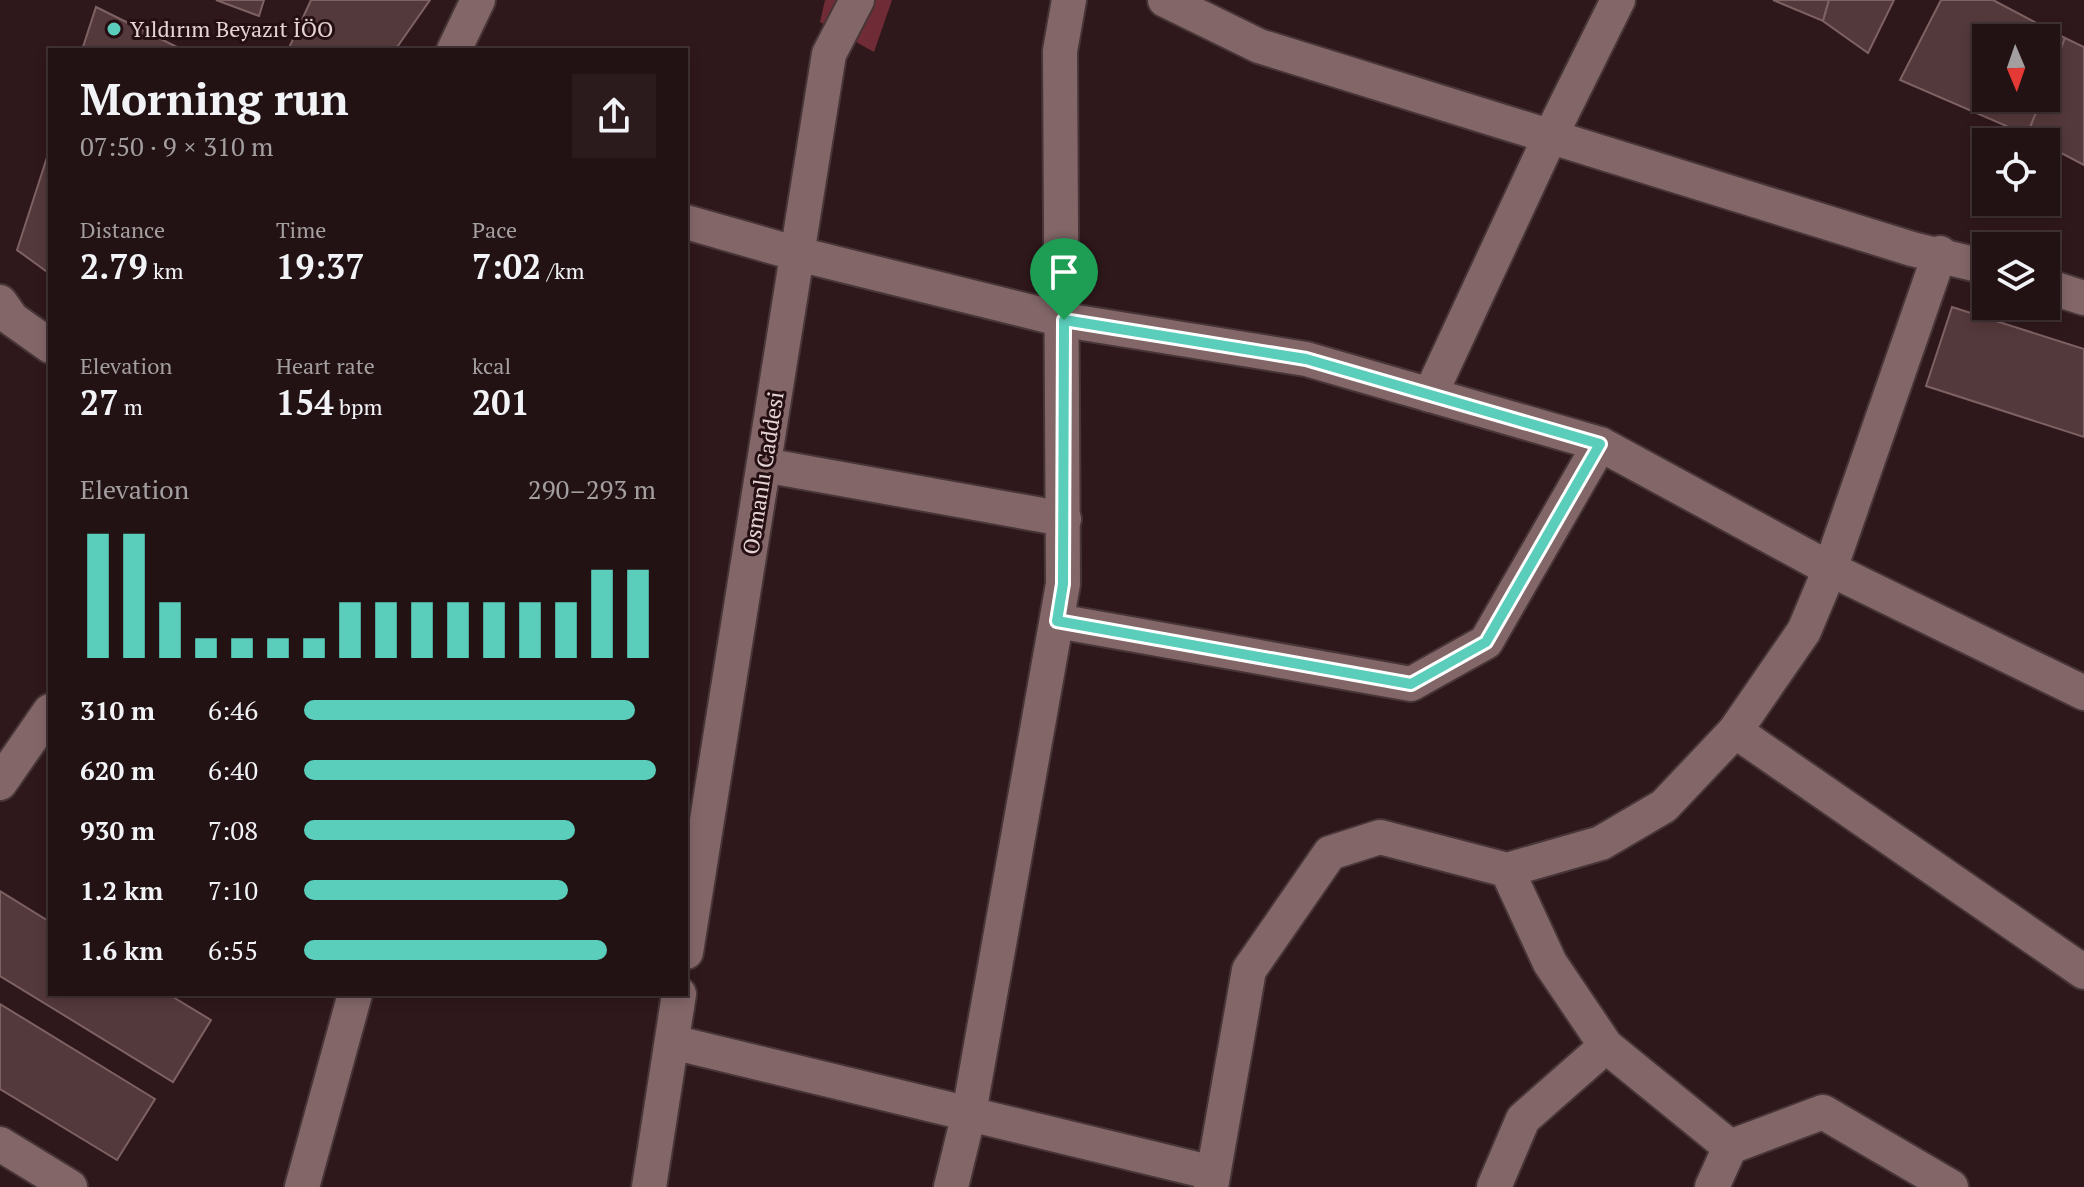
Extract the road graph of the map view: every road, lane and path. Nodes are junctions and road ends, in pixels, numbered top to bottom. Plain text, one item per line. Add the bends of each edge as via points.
1 (478, 0) edge
2 (857, 0) edge
3 (1069, 0) edge
4 (1165, 0) edge
5 (1618, 0) edge
6 (455, 48) edge
7 (1550, 137) junction
8 (688, 223) edge
9 (1940, 253) junction
10 (798, 254) junction
11 (1972, 263) edge
12 (2060, 290) edge
13 (2084, 298) edge
14 (0, 302) edge
15 (1064, 320) junction
16 (48, 345) edge
17 (1430, 395) junction
18 (1600, 444) junction
19 (764, 465) junction
20 (1064, 519) junction
21 (1830, 569) junction
22 (1057, 621) junction
23 (2084, 693) edge
24 (48, 714) edge
25 (1735, 731) junction
26 (1, 778) edge
27 (1507, 870) junction
28 (688, 940) edge
29 (2084, 972) edge
30 (354, 996) edge
31 (679, 996) edge
32 (672, 1042) junction
33 (1606, 1046) junction
34 (969, 1113) junction
35 (0, 1144) edge
36 (1730, 1147) junction
37 (1212, 1180) edge
38 (70, 1187) edge
39 (302, 1187) edge
40 (649, 1187) edge
41 (951, 1187) edge
42 (1494, 1187) edge
43 (1712, 1187) edge
44 (1951, 1187) edge

1 - 6 street
2 - 10 street, Osmanlı Caddesi via 829,54
3 - 15 street via 1060,51
4 - 7 street via 1259,46
5 - 7 street
7 - 9 street via 1912,249
7 - 17 street
8 - 10 street
9 - 11 street
9 - 21 street
10 - 15 street
10 - 19 street, Osmanlı Caddesi
12 - 13 street
14 - 16 street via 12,319
15 - 17 street via 1306,359
15 - 20 street
17 - 18 street
18 - 21 street
18 - 22 street via 1486,642 1411,684
19 - 20 street
19 - 28 street, Osmanlı Caddesi
20 - 22 street
21 - 23 street
21 - 25 street via 1804,631
22 - 34 street
24 - 26 street
25 - 27 street via 1664,806 1601,843
25 - 29 street
27 - 33 street via 1550,963
27 - 37 street via 1380,837 1330,853 1249,970
30 - 39 street
31 - 32 street
32 - 34 street
32 - 40 street
33 - 36 street
33 - 42 street via 1523,1119
34 - 37 street
34 - 41 street
35 - 38 street
36 - 43 street
36 - 44 street via 1823,1112

